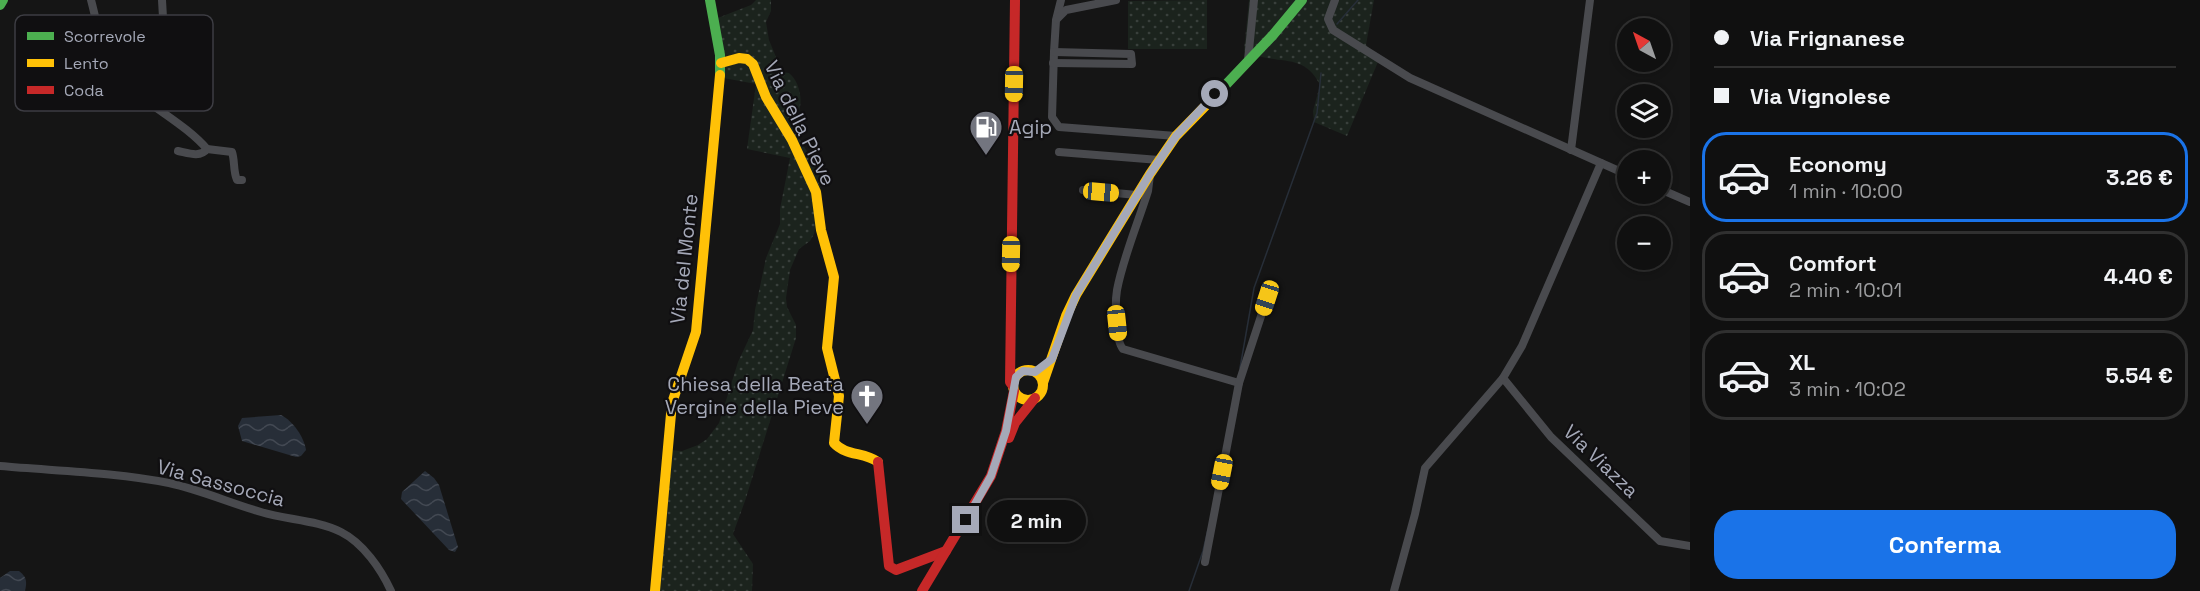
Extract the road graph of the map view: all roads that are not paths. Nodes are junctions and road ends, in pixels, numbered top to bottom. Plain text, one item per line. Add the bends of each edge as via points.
1 (3, 0) edge
2 (91, 0) edge
3 (162, 0) edge
4 (710, 0) edge
5 (1015, 0) edge
6 (1061, 0) edge
7 (1075, 0) edge
8 (1116, 0) edge
9 (1254, 0) edge
10 (1302, 0) edge
11 (1335, 0) edge
12 (1590, 0) edge
13 (0, 5) edge
14 (1084, 5) junction
15 (95, 15) edge
16 (163, 15) edge
17 (1056, 20) junction
18 (1054, 52) junction
19 (1248, 60) junction
20 (721, 63) junction
21 (1053, 63) junction
22 (163, 111) edge
23 (1176, 136) junction
24 (207, 149) junction
25 (1571, 150) junction
26 (178, 151) dead end
27 (1059, 152) dead end
28 (1159, 159) junction
29 (1601, 163) junction
30 (1617, 170) edge
31 (1150, 174) junction
32 (242, 180) dead end
33 (1083, 190) dead end
34 (1671, 194) edge
35 (1137, 195) junction
36 (1690, 202) edge
37 (1267, 298) dead end
38 (1052, 359) junction
39 (1011, 364) junction
40 (1035, 372) junction
41 (1020, 373) junction
42 (1503, 378) junction
43 (1237, 382) junction
44 (1043, 383) junction
45 (1014, 389) junction
46 (1035, 398) junction
47 (999, 453) junction
48 (0, 466) edge
49 (1690, 546) edge
50 (946, 551) junction
51 (1205, 562) dead end
52 (391, 591) edge
53 (655, 591) edge
54 (921, 591) edge
55 (1394, 591) edge

1 - 13 main road
2 - 15 street
3 - 16 street
4 - 20 main road, Via del Monte
5 - 39 main road
6 - 17 street
7 - 14 street
8 - 14 street
9 - 19 street
10 - 19 main road
11 - 25 street via 1329,23 1343,38 1410,78
12 - 25 street
14 - 17 street via 1066,10
17 - 18 street
18 - 21 street
18 - 21 street via 1131,54 1132,64
19 - 23 main road
20 - 50 main road, Via della Pieve via 739,58 753,64 766,98 814,185 834,278 827,348 839,396 834,441 839,449 879,463 889,566 899,569
20 - 53 main road, Via del Monte via 696,332 672,403
21 - 23 street via 1052,117 1059,127
22 - 24 street
23 - 28 main road
24 - 26 street via 198,155
24 - 32 street via 232,152 234,175
25 - 29 street
27 - 28 street
28 - 31 main road
29 - 30 street
29 - 42 street via 1522,346
31 - 35 main road
31 - 43 street via 1118,290 1120,346
33 - 35 street
34 - 36 street
35 - 38 main road via 1076,295
37 - 43 street
38 - 40 main road
38 - 44 main road
39 - 41 main road
39 - 45 main road via 1010,382
40 - 41 main road
40 - 44 main road
41 - 45 main road
42 - 49 street, Via Viazza via 1551,437 1660,541
42 - 55 street via 1425,468
43 - 51 street
44 - 46 main road
45 - 46 main road via 1024,399
45 - 47 main road
46 - 47 main road
47 - 50 main road via 983,491
48 - 52 street, Via Sassoccia via 157,481 327,527 342,532 357,544 381,571
50 - 54 main road

